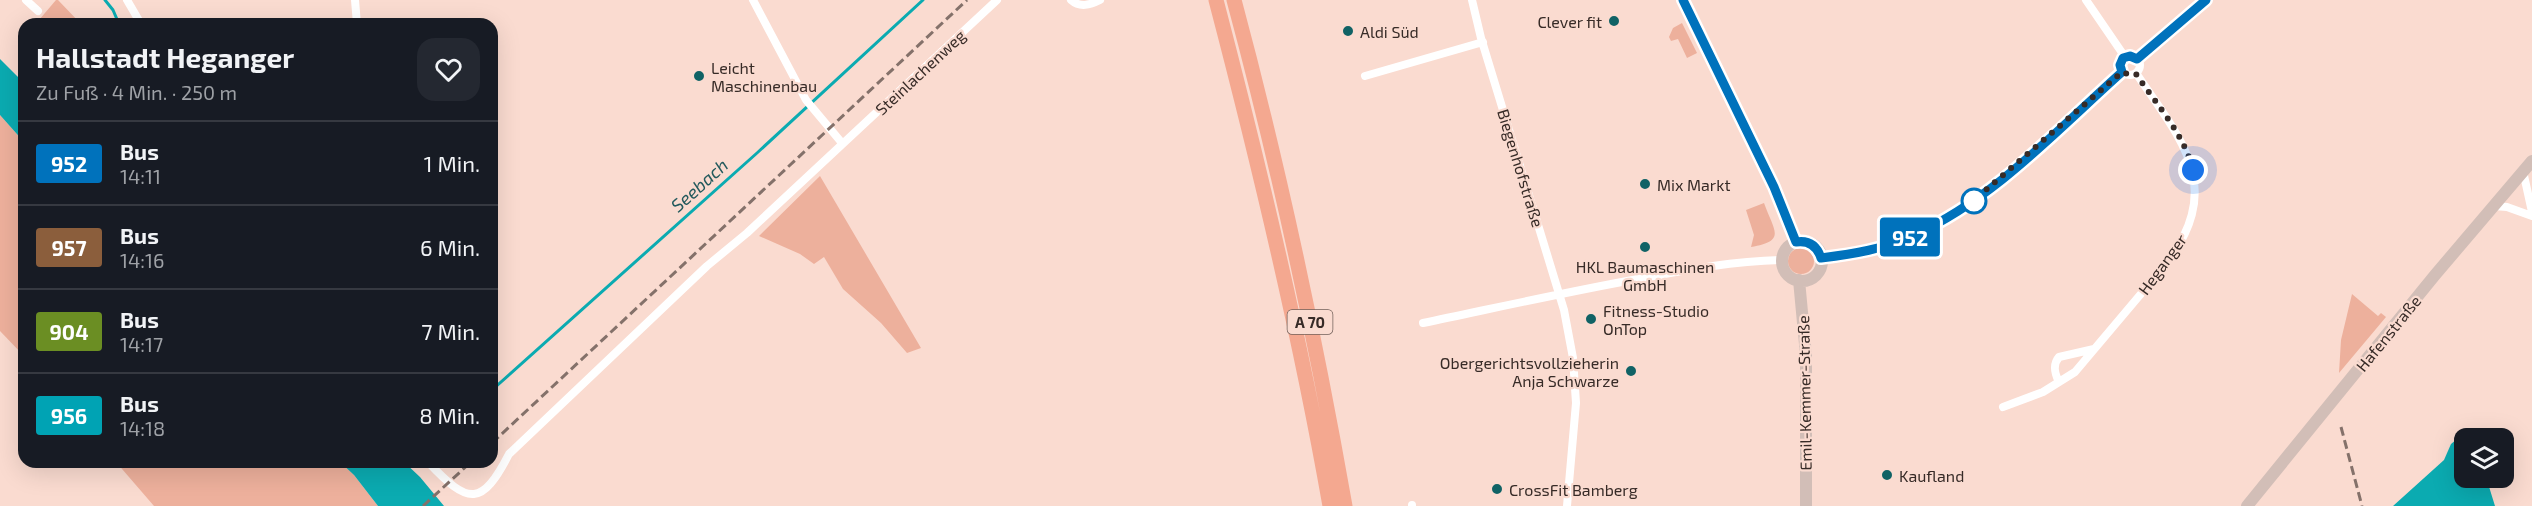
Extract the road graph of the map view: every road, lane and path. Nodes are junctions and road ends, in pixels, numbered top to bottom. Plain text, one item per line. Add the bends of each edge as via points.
1 (26, 0) edge
2 (127, 0) edge
3 (355, 0) edge
4 (753, 0) edge
5 (997, 0) edge
6 (1071, 0) edge
7 (1100, 0) edge
8 (1216, 0) edge
9 (1234, 0) edge
10 (1472, 0) edge
11 (1683, 0) edge
12 (2086, 0) edge
13 (2206, 0) edge
14 (38, 10) dead end
15 (138, 18) edge
16 (356, 18) edge
17 (1483, 42) junction
18 (2125, 57) junction
19 (2137, 59) junction
20 (2122, 72) junction
21 (2136, 74) junction
22 (1365, 76) dead end
23 (842, 143) junction
24 (2532, 161) edge
25 (2523, 171) junction
26 (2494, 206) junction
27 (2532, 214) edge
28 (1796, 242) junction
29 (1821, 258) junction
30 (1782, 260) junction
31 (1799, 280) junction
32 (1559, 294) junction
33 (1423, 323) dead end
34 (2094, 349) junction
35 (2060, 382) junction
36 (2003, 407) dead end
37 (433, 468) edge
38 (1330, 506) edge
39 (1345, 506) edge
40 (1567, 506) edge
41 (1806, 506) edge
42 (2247, 506) edge

1 - 14 street
2 - 15 street
3 - 16 street
4 - 23 street via 806,100
5 - 23 street, Steinlachenweg
6 - 7 street via 1078,5
8 - 38 highway, A 70 via 1280,254
9 - 39 highway, A 70 via 1296,256
10 - 17 street, Biegenhofstraße
11 - 28 street via 1774,187
12 - 18 street
13 - 19 street
17 - 22 street
17 - 32 street, Biegenhofstraße
18 - 19 street
18 - 20 street via 2120,65
19 - 21 street
20 - 21 street
20 - 29 street via 1960,211 1900,241
21 - 34 street, Heganger via 2186,151 2195,182 2193,213 2179,247
23 - 37 street, Steinlachenweg via 509,454 496,485 480,502 463,501
24 - 25 street, Hafenstraße
25 - 26 street, Hafenstraße
25 - 27 street
26 - 27 street
26 - 42 street, Hafenstraße
28 - 29 street via 1810,243
28 - 30 street via 1786,248
29 - 31 street via 1816,273
30 - 31 street via 1787,273
30 - 32 street via 1721,264
31 - 41 street, Emil-Kemmer-Straße via 1806,355
32 - 33 street
32 - 40 street, Biegenhofstraße via 1572,347 1576,386
34 - 35 street, Heganger
34 - 35 street via 2059,357 2055,374
35 - 36 street, Heganger

